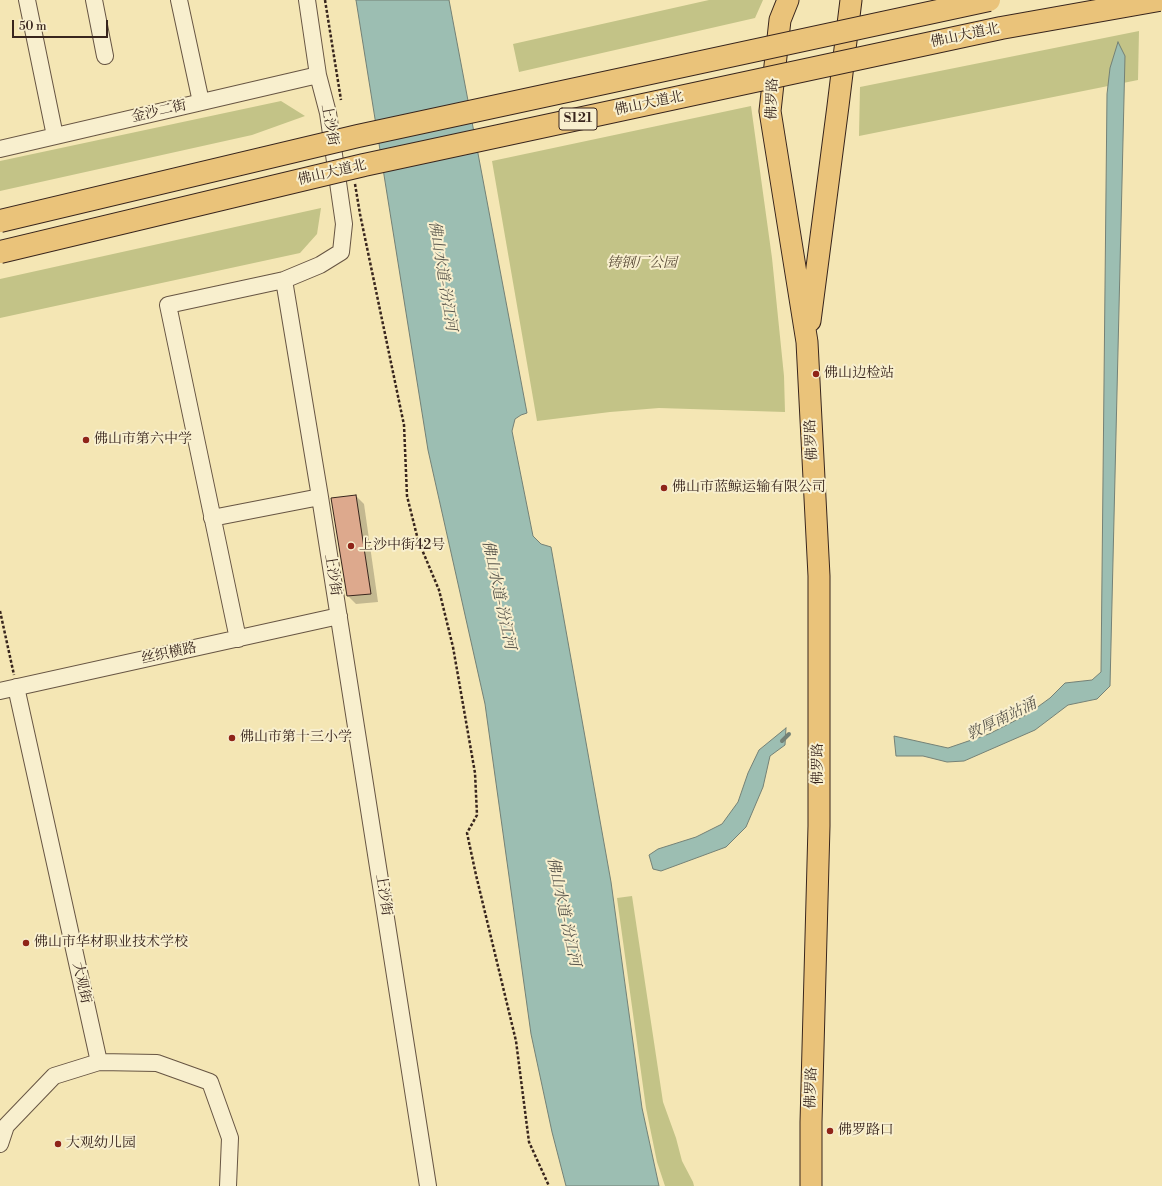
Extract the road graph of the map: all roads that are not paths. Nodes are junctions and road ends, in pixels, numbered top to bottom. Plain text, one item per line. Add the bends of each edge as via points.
1 (27, 0) edge
2 (94, 0) edge
3 (179, 0) edge
4 (307, 0) edge
5 (788, 0) edge
6 (851, 0) edge
7 (989, 0) edge
8 (1160, 0) edge
9 (105, 56) dead end
10 (318, 75) junction
11 (201, 102) junction
12 (55, 136) junction
13 (0, 149) edge
14 (0, 220) edge
15 (0, 252) edge
16 (284, 280) junction
17 (807, 342) junction
18 (320, 497) junction
19 (212, 518) junction
20 (339, 616) junction
21 (238, 638) junction
22 (16, 687) junction
23 (0, 691) edge
24 (99, 1062) junction
25 (0, 1144) edge
26 (228, 1186) edge
27 (428, 1186) edge
28 (811, 1186) edge

1 - 12 street
2 - 9 street
3 - 11 street
4 - 10 street, 上沙街
5 - 17 main road, 佛罗路 via 780,20 770,111
6 - 17 main road, 佛罗路
7 - 14 highway, S121, bridge via 358,136
8 - 15 highway, 佛山大道北 / S121, bridge via 1001,28 380,162
10 - 11 street, 金沙二街
10 - 16 street, 上沙街 via 328,112 344,224 342,252 320,265
11 - 12 street, 金沙二街
12 - 13 street, 金沙二街
16 - 18 street, 上沙街
16 - 19 street via 168,304
17 - 28 main road, 佛罗路 via 820,576 819,826
18 - 19 street
18 - 20 street, 上沙街
19 - 21 street
20 - 21 street, 丝织横路
20 - 27 street, 上沙街
21 - 22 street, 丝织横路
22 - 23 street, 丝织横路
22 - 24 street, 大观街
24 - 25 street via 54,1076 6,1126
24 - 26 street via 157,1063 210,1082 230,1138

